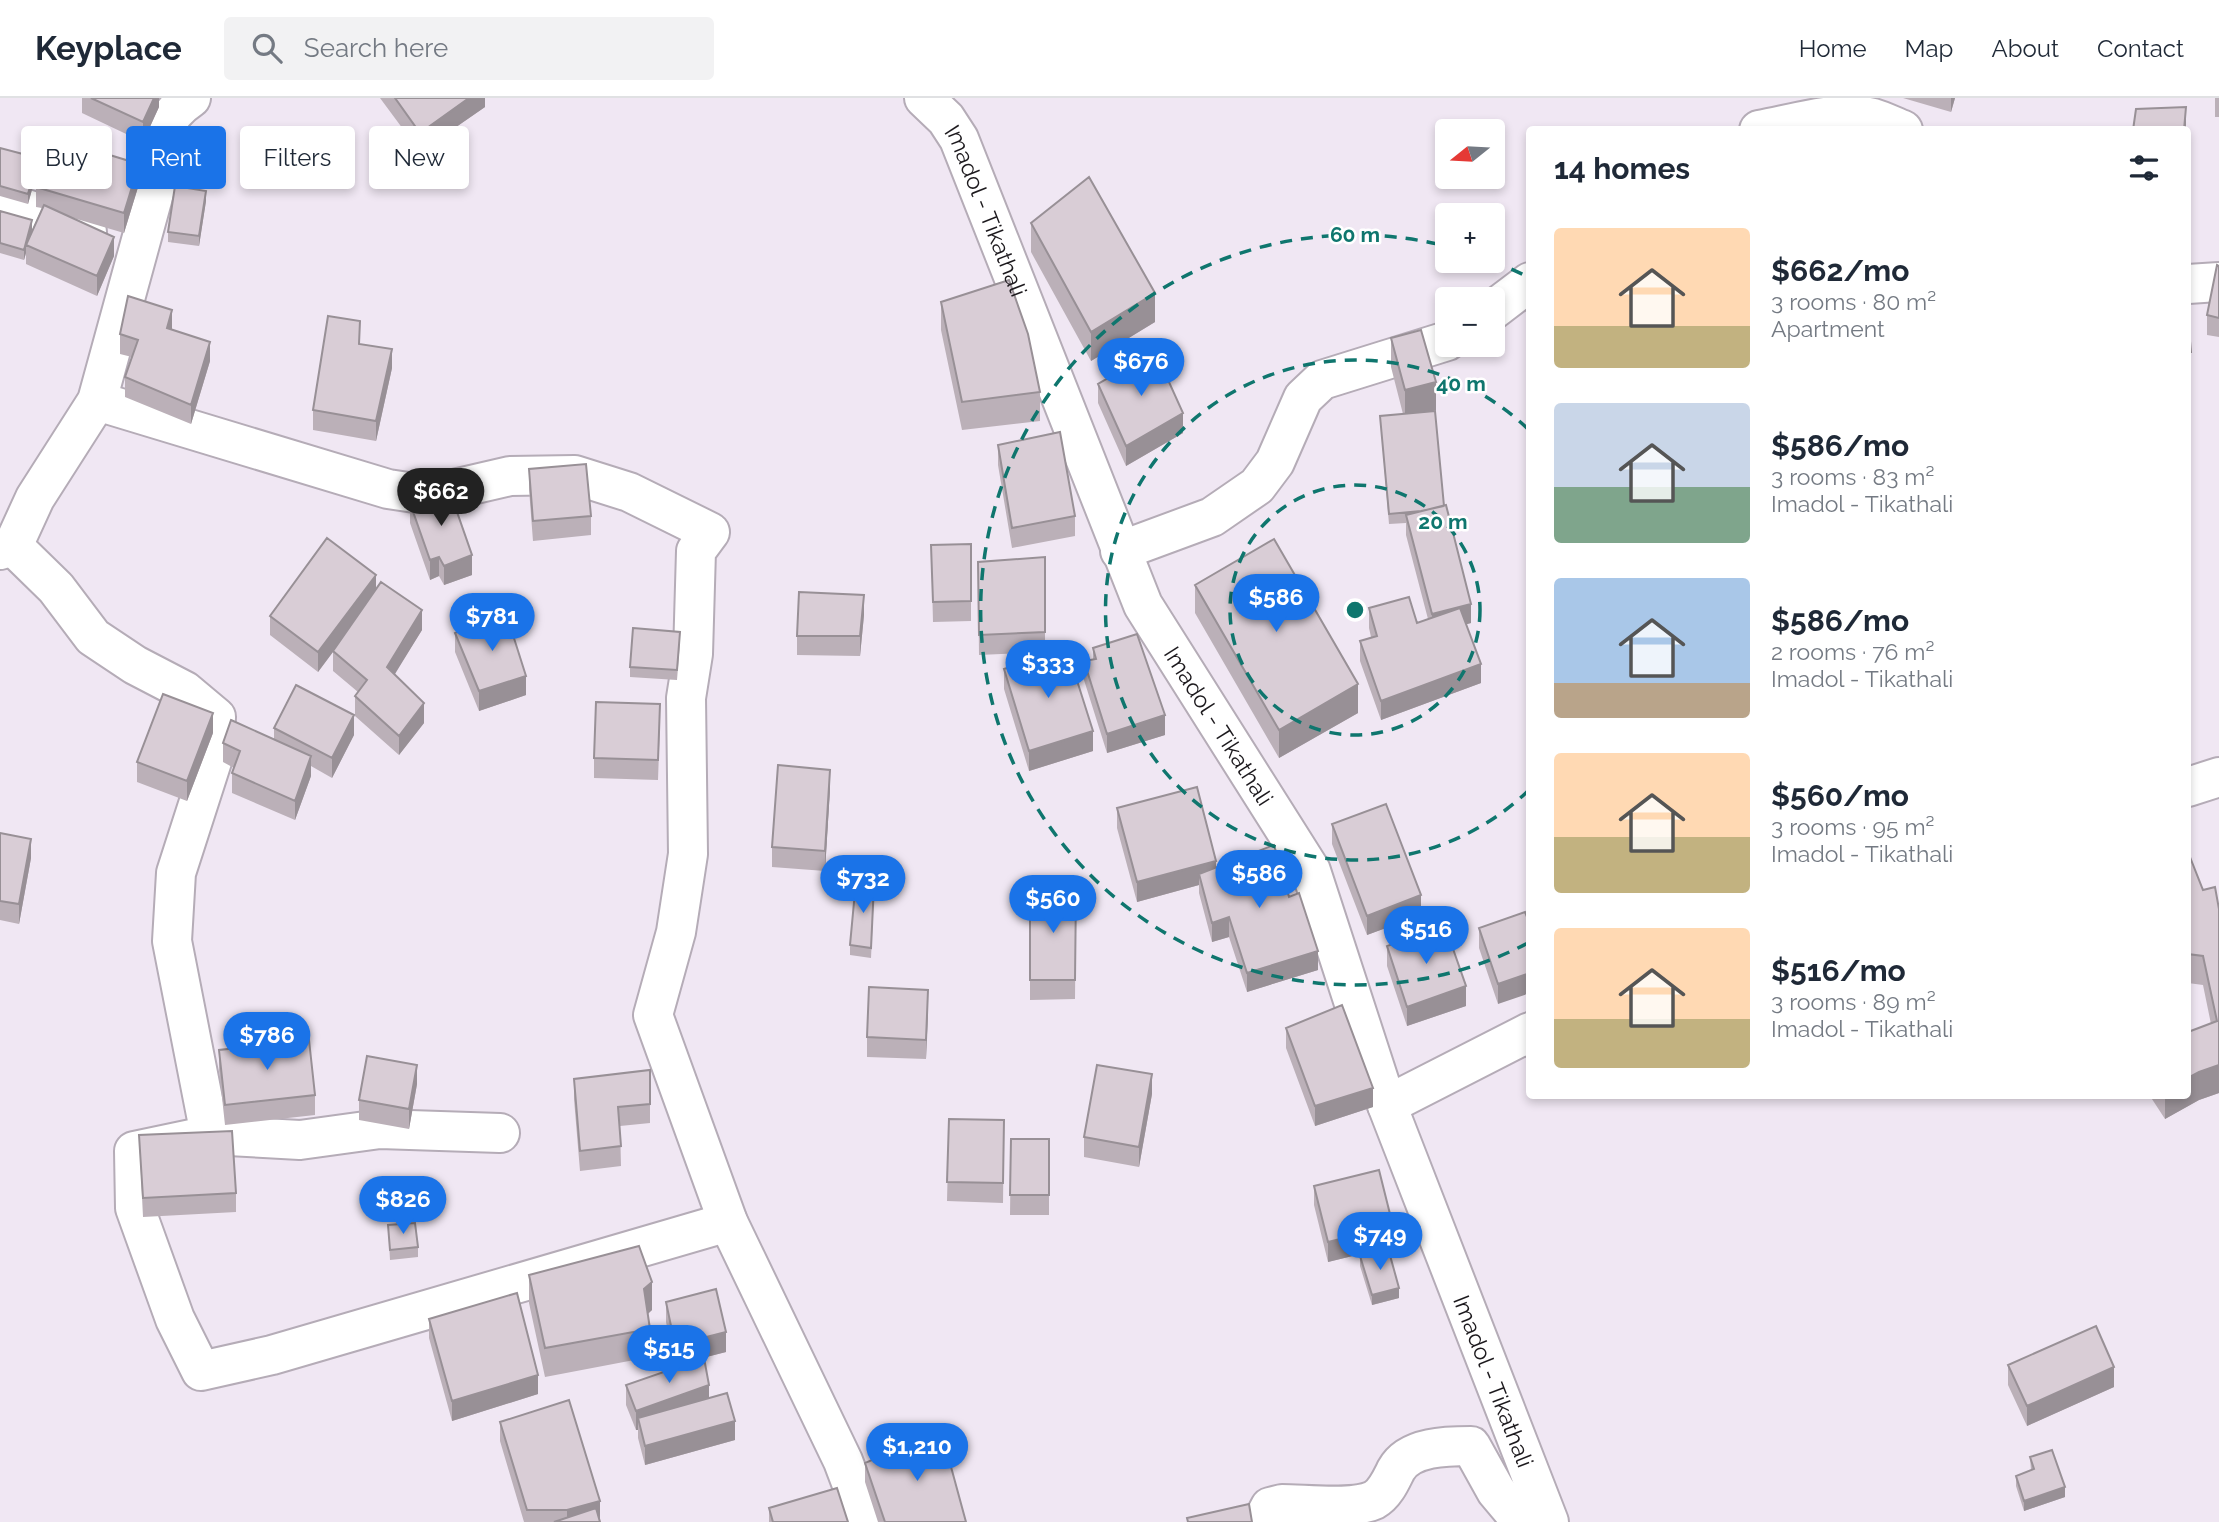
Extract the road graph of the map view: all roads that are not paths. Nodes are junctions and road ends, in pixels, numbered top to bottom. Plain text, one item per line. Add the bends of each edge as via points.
1 (191, 98) edge
2 (924, 98) edge
3 (1885, 115) edge
4 (1780, 126) edge
5 (0, 201) edge
6 (137, 254) junction
7 (2219, 282) edge
8 (2191, 284) edge
9 (1526, 285) edge
10 (1505, 301) edge
11 (1435, 345) edge
12 (97, 401) junction
13 (6, 548) edge
14 (1120, 551) junction
15 (2219, 777) edge
16 (2191, 787) edge
17 (1526, 1034) edge
18 (1387, 1105) junction
19 (500, 1133) dead end
20 (210, 1135) junction
21 (728, 1222) junction
22 (866, 1522) edge
23 (1262, 1522) edge
24 (1522, 1522) edge
25 (1549, 1522) edge

1 - 6 street via 173,110 159,144 157,181
2 - 14 street, Imadol - Tikathali via 959,139
3 - 4 street
5 - 6 street
6 - 12 street
7 - 8 street
9 - 10 street
11 - 14 street via 1322,380 1303,398 1275,462 1257,486 1212,517
12 - 13 street
12 - 21 street via 388,489 428,495 510,476 575,475 629,492 710,532 696,551 693,654 686,698 688,854 676,932 653,1015
13 - 20 street via 56,588 93,637 185,691 216,717 214,755 176,873 172,941
14 - 18 street, Imadol - Tikathali via 1150,617 1311,871
15 - 16 street
17 - 18 street
18 - 25 street, Imadol - Tikathali
19 - 20 street via 380,1129 300,1140
20 - 21 street via 134,1151 135,1208 175,1319 201,1371 272,1356
21 - 22 street via 843,1461
23 - 24 street via 1270,1507 1282,1504 1361,1504 1376,1499 1409,1457 1427,1449 1471,1446 1496,1491

